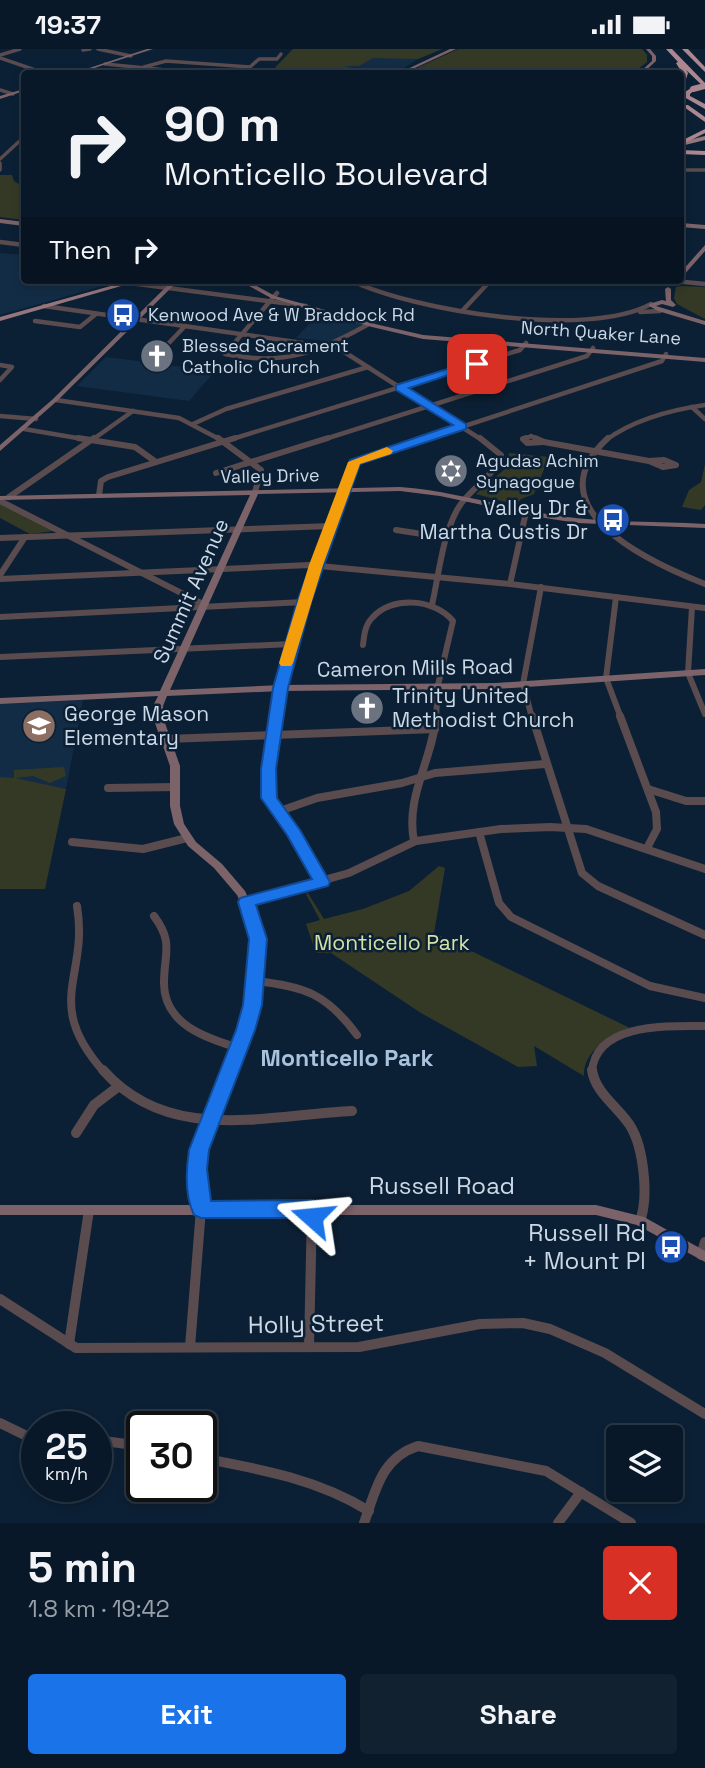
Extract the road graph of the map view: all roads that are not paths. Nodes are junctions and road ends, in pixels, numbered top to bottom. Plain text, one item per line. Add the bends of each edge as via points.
1 (20, 49) edge
2 (84, 49) edge
3 (91, 49) edge
4 (98, 49) edge
5 (151, 49) edge
6 (447, 49) edge
7 (454, 49) edge
8 (648, 49) edge
9 (668, 49) edge
10 (677, 49) edge
11 (686, 49) edge
12 (281, 54) dead end
13 (131, 56) junction
14 (0, 57) edge
15 (105, 64) junction
16 (705, 64) edge
17 (144, 67) junction
18 (36, 70) edge
19 (86, 70) edge
20 (168, 70) edge
21 (402, 70) edge
22 (408, 70) edge
23 (644, 70) edge
24 (684, 70) edge
25 (705, 70) edge
26 (705, 78) edge
27 (705, 86) edge
28 (693, 89) joint
29 (0, 90) edge
30 (21, 91) edge
31 (13, 94) junction
32 (0, 98) edge
33 (684, 101) edge
34 (684, 102) edge
35 (705, 109) edge
36 (705, 120) edge
37 (705, 131) edge
38 (705, 139) edge
39 (21, 140) edge
40 (684, 145) edge
41 (15, 146) junction
42 (21, 146) edge
43 (684, 146) edge
44 (684, 148) edge
45 (705, 153) edge
46 (0, 161) edge
47 (0, 170) edge
48 (684, 170) edge
49 (705, 170) edge
50 (0, 221) edge
51 (21, 224) edge
52 (684, 225) edge
53 (705, 227) edge
54 (0, 241) edge
55 (21, 244) edge
56 (705, 247) edge
57 (684, 272) edge
58 (684, 282) edge
59 (126, 284) edge
60 (136, 284) edge
61 (172, 284) edge
62 (249, 284) edge
63 (256, 284) edge
64 (359, 284) edge
65 (487, 284) edge
66 (672, 284) edge
67 (705, 284) edge
68 (166, 289) junction
69 (668, 289) junction
70 (273, 297) junction
71 (653, 303) junction
72 (48, 305) junction
73 (674, 306) junction
74 (463, 310) junction
75 (663, 311) junction
76 (632, 313) junction
77 (96, 314) junction
78 (686, 316) junction
79 (0, 319) edge
80 (136, 319) junction
81 (35, 321) dead end
82 (371, 323) junction
83 (705, 323) edge
84 (185, 325) junction
85 (241, 333) junction
86 (168, 344) dead end
87 (526, 345) junction
88 (332, 346) junction
89 (593, 350) junction
90 (665, 356) junction
91 (705, 359) edge
92 (0, 365) edge
93 (368, 367) junction
94 (0, 380) edge
95 (400, 387) junction
96 (56, 400) junction
97 (705, 405) edge
98 (430, 406) junction
99 (692, 407) junction
100 (133, 411) junction
101 (0, 416) edge
102 (36, 419) junction
103 (705, 419) edge
104 (193, 424) junction
105 (462, 426) junction
106 (24, 429) junction
107 (92, 440) junction
108 (224, 441) junction
109 (544, 442) dead end
110 (0, 449) edge
111 (592, 451) junction
112 (252, 461) junction
113 (649, 461) dead end
114 (156, 462) junction
115 (216, 473) dead end
116 (345, 490) junction
117 (255, 492) junction
118 (99, 495) junction
119 (466, 497) junction
120 (3, 499) edge
121 (526, 512) junction
122 (601, 523) junction
123 (331, 526) junction
124 (705, 526) edge
125 (237, 529) junction
126 (396, 530) dead end
127 (67, 535) junction
128 (25, 537) junction
129 (0, 538) edge
130 (448, 538) junction
131 (316, 565) junction
132 (220, 569) junction
133 (141, 572) junction
134 (0, 577) edge
135 (438, 577) junction
136 (510, 583) junction
137 (705, 584) edge
138 (541, 587) junction
139 (616, 597) junction
140 (304, 602) junction
141 (432, 604) junction
142 (203, 606) junction
143 (692, 607) junction
144 (705, 608) edge
145 (0, 617) edge
146 (291, 644) junction
147 (363, 645) dead end
148 (184, 648) junction
149 (0, 657) edge
150 (705, 672) edge
151 (688, 673) junction
152 (606, 678) junction
153 (523, 684) junction
154 (438, 686) junction
155 (281, 688) junction
156 (165, 693) junction
157 (0, 701) edge
158 (705, 713) edge
159 (435, 729) junction
160 (273, 735) junction
161 (166, 739) junction
162 (545, 764) junction
163 (418, 779) junction
164 (176, 787) junction
165 (108, 788) dead end
166 (648, 789) junction
167 (705, 800) edge
168 (277, 812) junction
169 (565, 826) junction
170 (480, 832) junction
171 (187, 838) junction
172 (414, 841) junction
173 (72, 842) dead end
174 (647, 848) junction
175 (705, 869) edge
176 (322, 882) junction
177 (246, 902) junction
178 (77, 906) dead end
179 (154, 916) dead end
180 (705, 935) edge
181 (255, 981) junction
182 (705, 998) edge
183 (705, 1026) edge
184 (357, 1035) dead end
185 (239, 1048) junction
186 (119, 1086) junction
187 (352, 1111) dead end
188 (210, 1121) junction
189 (76, 1133) dead end
190 (201, 1209) junction
191 (312, 1209) junction
192 (0, 1210) edge
193 (89, 1210) junction
194 (640, 1221) junction
195 (704, 1251) edge
196 (0, 1299) edge
197 (69, 1344) junction
198 (190, 1347) junction
199 (309, 1347) junction
200 (705, 1414) edge
201 (0, 1423) edge
202 (21, 1436) edge
203 (217, 1461) edge
204 (581, 1492) junction
205 (369, 1511) junction
206 (364, 1523) edge
207 (558, 1523) edge
208 (631, 1523) edge

1 - 14 street
2 - 3 street
4 - 13 street
5 - 13 street
6 - 21 street
7 - 22 street
8 - 23 street via 654,61
9 - 24 highway
9 - 27 highway
10 - 26 highway
11 - 16 highway
11 - 25 highway
12 - 17 street via 277,59 259,59 250,67 164,61
13 - 15 street
14 - 18 street
15 - 17 street
15 - 19 street
17 - 20 street
27 - 28 highway, bridge
28 - 35 highway via 687,97
29 - 31 street
30 - 31 street
31 - 32 street
33 - 35 highway
34 - 36 highway
37 - 40 highway
38 - 43 main road
39 - 41 street
41 - 42 street
41 - 46 street
44 - 45 highway
46 - 47 street
48 - 49 street
50 - 51 street
52 - 53 street
54 - 55 street
56 - 57 street
58 - 67 street
59 - 72 main road
60 - 68 street
61 - 68 street
62 - 70 street, North Quaker Lane
63 - 70 street, North Quaker Lane
64 - 74 street via 390,297
65 - 74 street
66 - 69 street
68 - 70 street
68 - 80 street
69 - 71 street
69 - 73 street via 668,300
70 - 82 street, North Quaker Lane
70 - 82 street, North Quaker Lane
70 - 85 street
71 - 73 street
71 - 75 street via 652,308
71 - 76 street
72 - 77 street
72 - 79 main road
73 - 75 street
73 - 78 street
74 - 76 street via 584,320
75 - 76 street
75 - 78 street
77 - 80 street
77 - 81 street via 80,327
78 - 83 street
80 - 84 street
80 - 96 street
82 - 87 street, North Quaker Lane via 423,337
82 - 88 street
84 - 85 street
84 - 86 street
85 - 88 street
85 - 88 street via 225,353 277,362
87 - 89 street, North Quaker Lane
87 - 95 street
88 - 93 street
89 - 90 street, North Quaker Lane
89 - 98 street via 587,356
90 - 91 street, North Quaker Lane
90 - 105 street via 662,361
92 - 94 street via 12,368
93 - 95 street
93 - 104 street via 226,408
95 - 98 street
95 - 108 street
96 - 100 street
96 - 102 street
97 - 99 street
98 - 105 street
98 - 112 street
99 - 103 street
99 - 111 street via 636,421
100 - 104 street
100 - 107 street
101 - 102 street
102 - 106 street
104 - 108 street
105 - 116 street via 357,460
105 - 119 street via 501,455 497,468
106 - 107 street
106 - 110 street
107 - 114 street via 135,447
107 - 120 street
108 - 112 street
108 - 114 street
109 - 111 street
111 - 113 street
111 - 122 street via 583,469 583,490
112 - 115 street
112 - 117 street, Summit Avenue via 263,472
114 - 118 street via 103,479
116 - 117 street, Valley Drive
116 - 119 street, Valley Drive via 400,489
116 - 123 street
117 - 118 street, Valley Drive
117 - 125 street, Summit Avenue
118 - 120 street, Valley Drive
119 - 121 street, Valley Drive
119 - 130 street
120 - 127 street
121 - 122 street, Valley Drive
121 - 136 street
122 - 124 street, Valley Drive
122 - 137 street via 632,548
123 - 125 street
123 - 131 street
125 - 127 street
125 - 132 street, Summit Avenue
126 - 130 street
127 - 128 street
127 - 133 street
128 - 129 street
128 - 134 street
130 - 135 street
131 - 132 street
131 - 135 street
131 - 140 street
132 - 133 street
132 - 142 street, Summit Avenue
133 - 134 street
133 - 142 street
135 - 136 street
135 - 141 street
136 - 138 street
138 - 139 street
138 - 153 street
139 - 143 street
139 - 152 street
140 - 142 street
140 - 146 street
141 - 147 street via 397,605 377,614
141 - 154 street via 449,613 453,621
142 - 145 street
142 - 148 street, Summit Avenue
143 - 144 street
143 - 151 street
146 - 148 street
146 - 155 street
148 - 149 street
148 - 156 street, Summit Avenue
150 - 151 street, Cameron Mills Road
151 - 152 street, Cameron Mills Road
151 - 158 street
152 - 153 street, Cameron Mills Road
152 - 166 street
153 - 154 street, Cameron Mills Road
153 - 162 street
154 - 155 street, Cameron Mills Road
154 - 159 street
155 - 156 street, Cameron Mills Road
155 - 160 street
156 - 157 street, Cameron Mills Road
156 - 161 street, Summit Avenue via 158,711
159 - 160 street
159 - 163 street
160 - 161 street
160 - 168 street via 268,793
161 - 164 street, Summit Avenue
162 - 163 street
162 - 169 street
163 - 168 street via 317,798
163 - 172 street via 411,811
164 - 165 street
164 - 171 street, Summit Avenue via 175,806
166 - 167 street via 686,801
166 - 174 street via 658,822
168 - 176 street
169 - 170 street
169 - 174 street
169 - 180 street via 582,873 592,883
170 - 172 street
170 - 182 street via 499,903 511,917 650,986
171 - 173 street via 137,851
171 - 177 street via 218,866
172 - 176 street via 369,866
174 - 175 street
176 - 177 street
177 - 181 street via 258,939
178 - 186 street via 81,925 71,979 73,1018 86,1050
179 - 185 street via 168,939 164,984 175,1016 200,1036
181 - 184 street via 316,992 335,1006
181 - 185 street via 253,1005
183 - 194 street via 652,1027 626,1033 602,1049 594,1061 597,1084 638,1141 644,1210
185 - 188 street
186 - 188 street via 160,1108
186 - 189 street via 94,1105
187 - 188 street
188 - 190 street via 198,1158
190 - 191 street, Russell Road
190 - 193 street, Russell Road
190 - 198 street
191 - 194 street, Russell Road via 564,1208 605,1211
191 - 199 street
192 - 193 street, Russell Road
193 - 197 street
194 - 195 street, Russell Road
196 - 197 street, Holly Street
197 - 198 street, Holly Street via 76,1348
198 - 199 street, Holly Street
199 - 200 street, Holly Street via 374,1346 496,1322 546,1326 590,1345
201 - 202 street
203 - 205 street via 311,1482
204 - 205 street via 535,1467 418,1445 400,1451 382,1469
204 - 207 street
204 - 208 street
205 - 206 street

